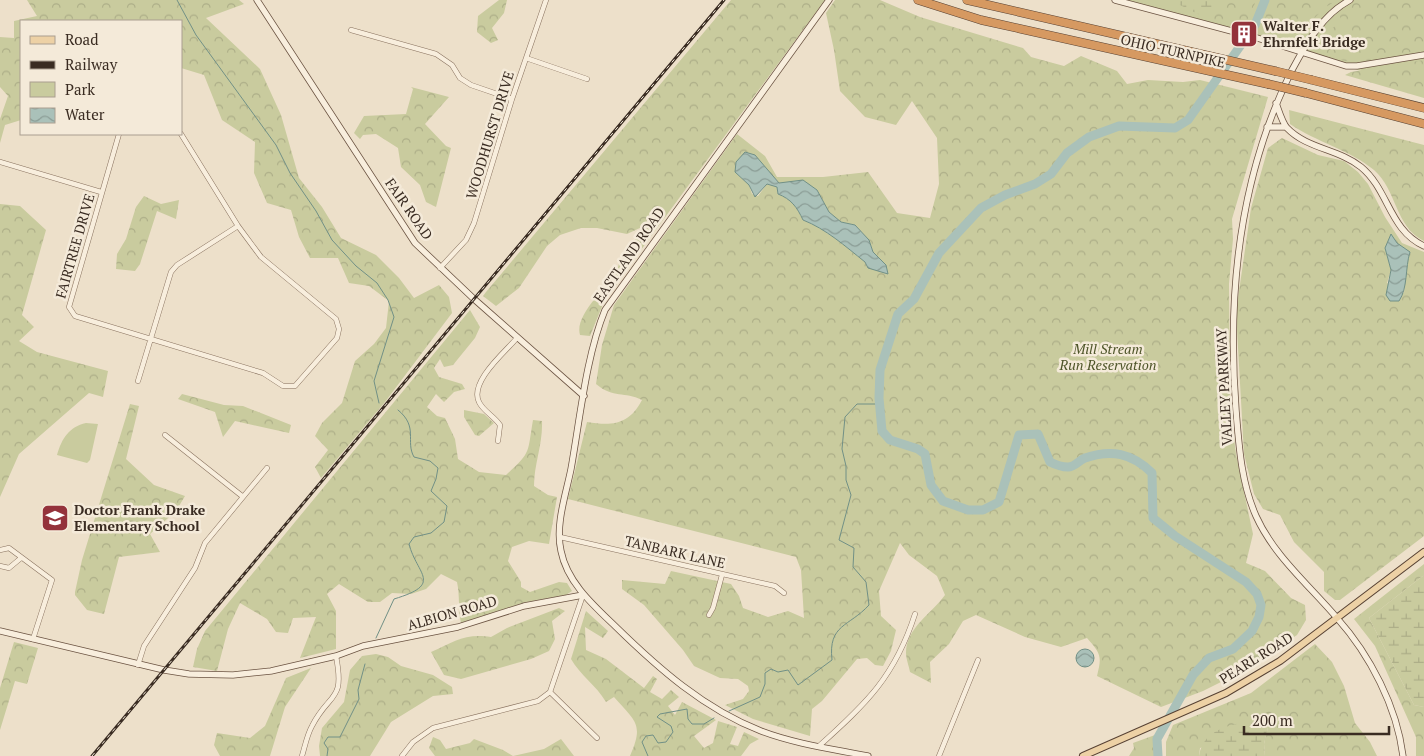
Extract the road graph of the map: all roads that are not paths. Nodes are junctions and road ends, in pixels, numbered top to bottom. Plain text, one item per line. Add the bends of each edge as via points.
1 (257, 0) edge
2 (546, 0) edge
3 (829, 0) edge
4 (918, 0) edge
5 (966, 0) edge
6 (1114, 0) edge
7 (1350, 0) edge
8 (351, 30) dead end
9 (1302, 52) junction
10 (1424, 55) edge
11 (526, 58) junction
12 (587, 79) dead end
13 (512, 99) junction
14 (1276, 104) junction
15 (1424, 108) edge
16 (1424, 124) edge
17 (1267, 126) junction
18 (1286, 127) junction
19 (119, 135) edge
20 (182, 135) edge
21 (0, 162) edge
22 (102, 192) junction
23 (238, 226) junction
24 (1424, 246) edge
25 (440, 268) junction
26 (517, 338) junction
27 (150, 340) junction
28 (138, 382) dead end
29 (584, 396) junction
30 (165, 435) dead end
31 (498, 441) dead end
32 (267, 468) dead end
33 (242, 496) junction
34 (560, 537) junction
35 (0, 550) edge
36 (1424, 552) edge
37 (21, 558) junction
38 (0, 566) edge
39 (722, 575) junction
40 (784, 593) dead end
41 (583, 595) junction
42 (915, 614) dead end
43 (708, 615) dead end
44 (1337, 617) junction
45 (0, 630) edge
46 (33, 639) junction
47 (336, 656) junction
48 (978, 660) dead end
49 (138, 665) junction
50 (550, 692) junction
51 (597, 738) dead end
52 (819, 746) junction
53 (302, 756) edge
54 (402, 756) edge
55 (868, 756) edge
56 (939, 756) edge
57 (1083, 756) edge
58 (1403, 756) edge

1 - 25 street, FAIR ROAD via 415,243
2 - 11 street, WOODHURST DRIVE
3 - 29 street, EASTLAND ROAD via 610,303 598,330
4 - 16 highway, OHIO TURNPIKE, bridge via 981,20 1268,84
5 - 15 highway, OHIO TURNPIKE, bridge via 1275,70
6 - 9 street
7 - 9 street, VALLEY PARKWAY via 1319,26
8 - 13 street via 436,54 452,65 460,78
9 - 10 street via 1346,66
9 - 14 street, VALLEY PARKWAY
11 - 12 street
11 - 13 street, WOODHURST DRIVE
13 - 25 street, WOODHURST DRIVE via 474,222 466,240
14 - 17 street, VALLEY PARKWAY
14 - 18 street
17 - 18 street
17 - 44 street, VALLEY PARKWAY via 1247,196 1236,273 1235,389 1241,467 1266,535
18 - 24 street via 1307,142 1362,167 1377,183 1400,228 1409,238
19 - 22 street, FAIRTREE DRIVE
20 - 23 street
21 - 22 street
22 - 27 street, FAIRTREE DRIVE via 69,307 75,316
23 - 27 street via 171,272
23 - 27 street, FAIRTREE DRIVE via 261,257 336,319 337,338 295,386 289,387 263,373
25 - 26 street, FAIR ROAD
26 - 29 street, FAIR ROAD
26 - 31 street via 479,381 476,392 483,409 500,425
27 - 28 street
29 - 34 street, EASTLAND ROAD
30 - 33 street
32 - 33 street
33 - 49 street via 205,543 195,568 144,646
34 - 39 street, TANBARK LANE
34 - 41 street, EASTLAND ROAD via 565,562
35 - 37 street via 9,548
36 - 44 main road, PEARL ROAD
37 - 38 street via 9,568
37 - 46 street via 52,580
39 - 40 street, TANBARK LANE via 775,586
39 - 43 street via 714,608
41 - 47 street, ALBION ROAD via 524,606 458,627 363,646
41 - 50 street
41 - 52 street via 649,659 688,691 762,731
42 - 52 street via 907,640 887,676 871,697
44 - 57 main road, PEARL ROAD via 1280,661 1226,693
44 - 58 street, VALLEY PARKWAY via 1374,672 1390,708
45 - 46 street, ALBION ROAD
46 - 49 street, ALBION ROAD
47 - 49 street, ALBION ROAD via 272,672 233,675 189,674
47 - 53 street via 340,676 338,690 312,726
48 - 56 street
50 - 51 street
50 - 54 street via 538,701 433,728 413,742
52 - 55 street

